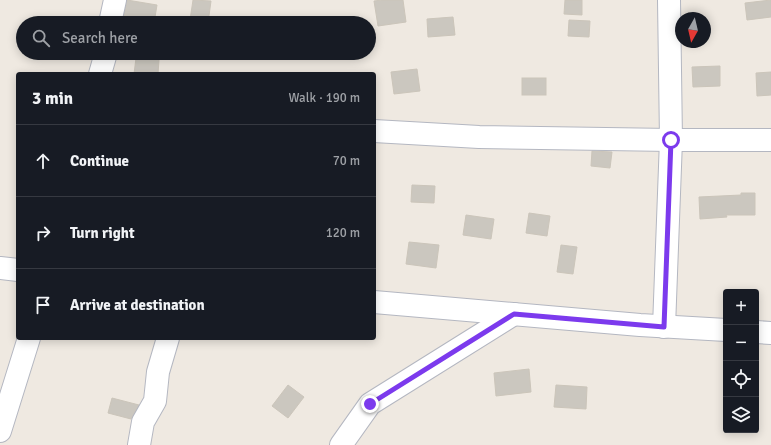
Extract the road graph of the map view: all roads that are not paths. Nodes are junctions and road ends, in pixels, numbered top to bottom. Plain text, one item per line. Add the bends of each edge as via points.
1 (115, 0) edge
2 (669, 0) edge
3 (112, 16) edge
4 (104, 60) edge
5 (101, 72) edge
6 (376, 131) edge
7 (671, 140) junction
8 (771, 140) edge
9 (0, 268) edge
10 (16, 270) edge
11 (376, 302) edge
12 (514, 314) junction
13 (664, 327) junction
14 (723, 330) edge
15 (759, 332) edge
16 (771, 333) edge
17 (28, 340) edge
18 (167, 340) edge
19 (0, 431) edge
20 (139, 445) edge
21 (341, 445) edge

1 - 3 street
2 - 7 street
4 - 5 street
6 - 7 street via 479,137
7 - 8 street
7 - 13 street
9 - 10 street
11 - 12 street
12 - 13 street
12 - 21 street via 370,404
13 - 14 street
15 - 16 street
17 - 19 street
18 - 20 street via 158,372 155,401 144,422

